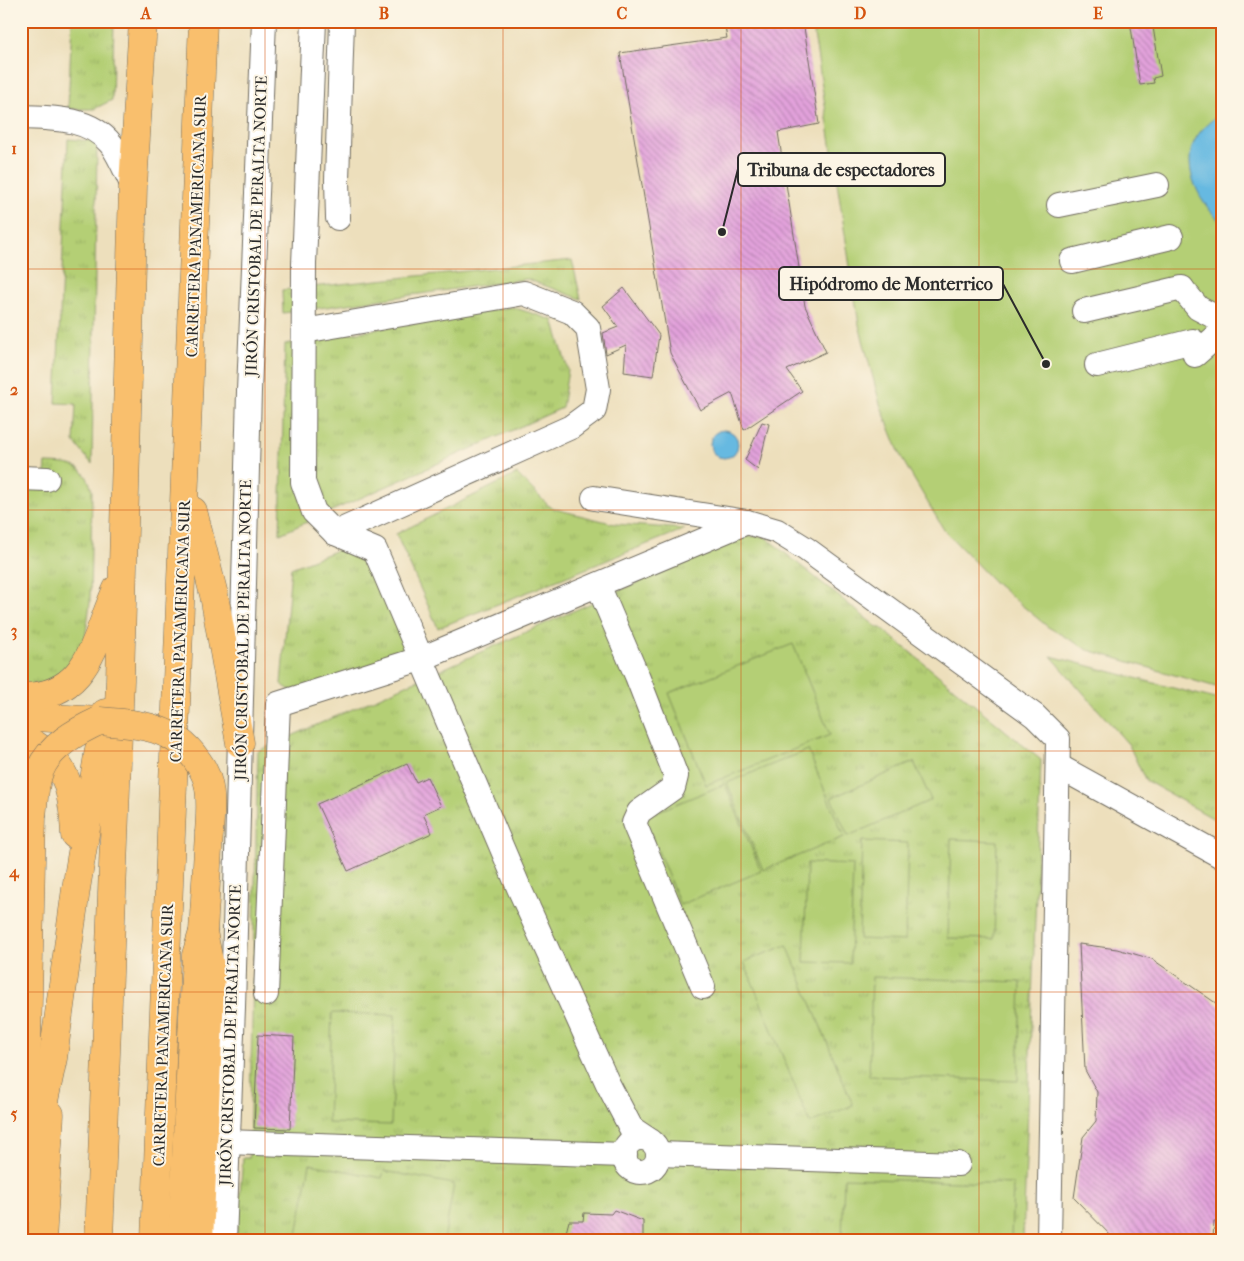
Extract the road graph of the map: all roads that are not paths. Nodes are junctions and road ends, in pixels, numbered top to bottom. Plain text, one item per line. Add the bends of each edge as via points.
1 (143, 21) edge
2 (203, 21) edge
3 (264, 21) edge
4 (314, 24) edge
5 (342, 24) edge
6 (21, 117) edge
7 (1158, 185) dead end
8 (133, 186) junction
9 (1059, 205) dead end
10 (338, 218) dead end
11 (1171, 237) dead end
12 (1072, 261) dead end
13 (1084, 311) dead end
14 (1223, 322) edge
15 (304, 331) junction
16 (1223, 333) edge
17 (1097, 366) dead end
18 (21, 478) edge
19 (47, 479) dead end
20 (186, 488) junction
21 (594, 498) dead end
22 (747, 522) junction
23 (335, 533) junction
24 (122, 579) junction
25 (598, 585) junction
26 (423, 658) junction
27 (120, 680) junction
28 (21, 697) edge
29 (21, 716) edge
30 (99, 721) junction
31 (21, 738) edge
32 (240, 743) junction
33 (1058, 766) junction
34 (1223, 857) edge
35 (76, 888) junction
36 (203, 932) junction
37 (703, 988) dead end
38 (266, 994) dead end
39 (53, 1058) junction
40 (226, 1142) junction
41 (652, 1146) junction
42 (958, 1164) dead end
43 (23, 1203) edge
44 (42, 1240) edge
45 (100, 1240) edge
46 (155, 1240) edge
47 (182, 1240) edge
48 (199, 1240) edge
49 (224, 1240) edge
50 (1049, 1240) edge

1 - 8 main road
2 - 20 main road, CARRETERA PANAMERICANA SUR
3 - 32 street, JIRÓN CRISTOBAL DE PERALTA NORTE via 249,391
4 - 5 street
4 - 15 street
5 - 10 street
6 - 8 street via 64,119 90,127 110,143
7 - 9 street
8 - 24 main road
11 - 12 street
13 - 14 street via 1183,290 1198,308
15 - 23 street via 303,482 314,512
15 - 23 street via 524,293 572,312 588,328 598,389 594,410 571,427
16 - 17 street via 1194,348
18 - 19 street
20 - 32 main road via 214,595
20 - 46 main road, CARRETERA PANAMERICANA SUR
21 - 22 street
22 - 25 street
22 - 33 street via 777,531 806,549 1035,716 1058,739
23 - 26 street via 375,550
24 - 27 main road
24 - 28 main road via 103,619 88,663 63,688 38,697
25 - 26 street
25 - 37 street via 676,776 673,788 638,812 634,823
26 - 38 street via 278,704
26 - 41 street via 519,888 608,1084 631,1128
27 - 35 main road via 104,715
27 - 45 main road
29 - 30 main road
30 - 36 main road, bridge via 158,728 180,741 203,769 210,802
30 - 43 main road, bridge via 71,737 46,758 36,787 32,816
31 - 35 main road via 54,758 68,781 73,808
32 - 40 street, JIRÓN CRISTOBAL DE PERALTA NORTE
33 - 34 street
33 - 50 street
35 - 39 main road
36 - 47 main road via 196,955
36 - 48 main road via 210,971
39 - 43 main road
39 - 44 main road
40 - 41 street via 624,1155 632,1169 643,1172 656,1164
40 - 49 street, JIRÓN CRISTOBAL DE PERALTA NORTE
41 - 42 street

